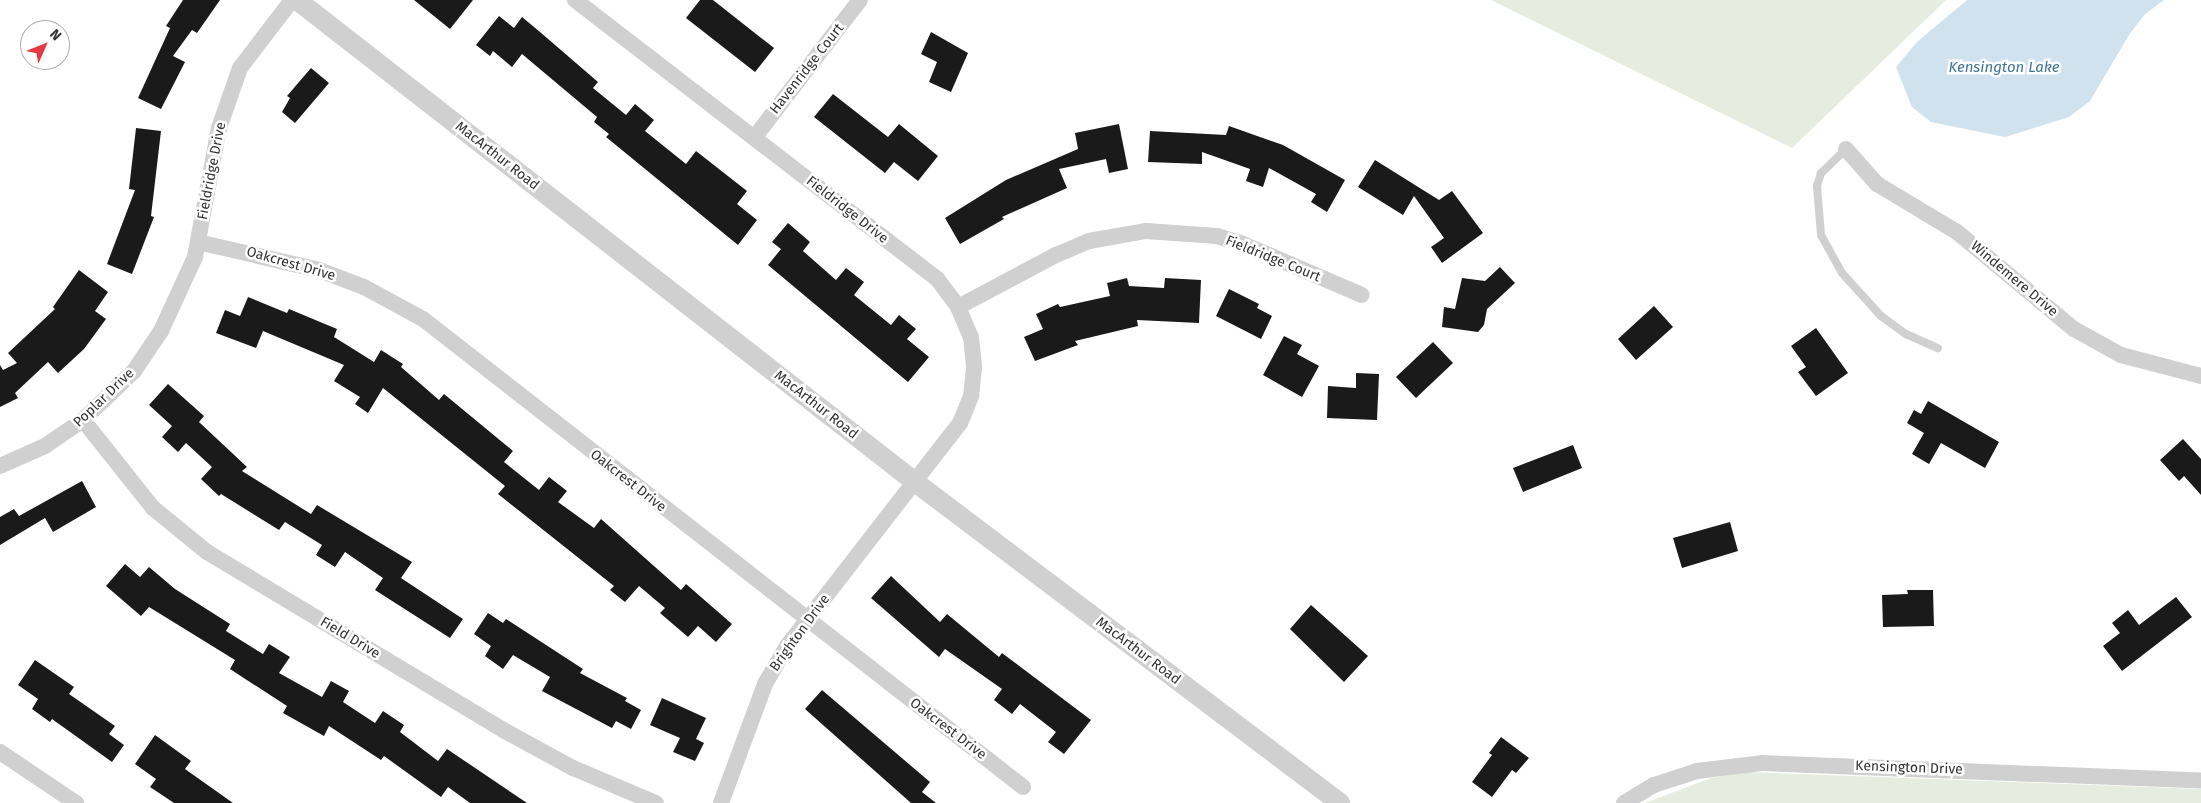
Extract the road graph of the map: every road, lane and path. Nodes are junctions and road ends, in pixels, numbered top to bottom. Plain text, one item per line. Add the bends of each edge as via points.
1 (292, 0) edge
2 (297, 0) edge
3 (575, 0) edge
4 (860, 0) edge
5 (754, 138) junction
6 (1846, 150) joint
7 (198, 242) junction
8 (1362, 295) dead end
9 (958, 307) junction
10 (1938, 348) dead end
11 (2201, 376) edge
12 (83, 420) junction
13 (0, 466) edge
14 (915, 482) junction
15 (807, 622) junction
16 (0, 752) edge
17 (2201, 781) edge
18 (1023, 787) dead end
19 (76, 803) edge
20 (656, 803) edge
21 (721, 803) edge
22 (1340, 803) edge
23 (1624, 803) edge

1 - 7 street, Fieldridge Drive via 240,68 219,128
2 - 14 street, MacArthur Road
3 - 5 street, Fieldridge Drive
4 - 5 street, Havenridge Court
5 - 9 street, Fieldridge Drive via 938,280
6 - 10 lane via 1821,173 1817,186 1821,235 1842,273 1881,316 1906,334
6 - 11 street, Windemere Drive via 1877,184 1957,232 2081,333 2121,355
7 - 12 street, Poplar Drive via 185,282 161,331 134,371
7 - 15 street, Oakcrest Drive via 319,270 364,287 423,319
8 - 9 street, Fieldridge Court via 1243,244 1207,235 1146,231 1089,241
9 - 14 street, Fieldridge Drive via 974,352 971,396 960,423
12 - 13 street, Poplar Drive via 45,446
12 - 20 street, Field Drive via 153,508 207,552 503,730 573,768
14 - 15 street, Brighton Drive
14 - 22 street, MacArthur Road
15 - 18 street, Oakcrest Drive
15 - 21 street, Brighton Drive via 765,684
16 - 19 street
17 - 23 street, Kensington Drive via 1755,763 1697,771 1654,785

